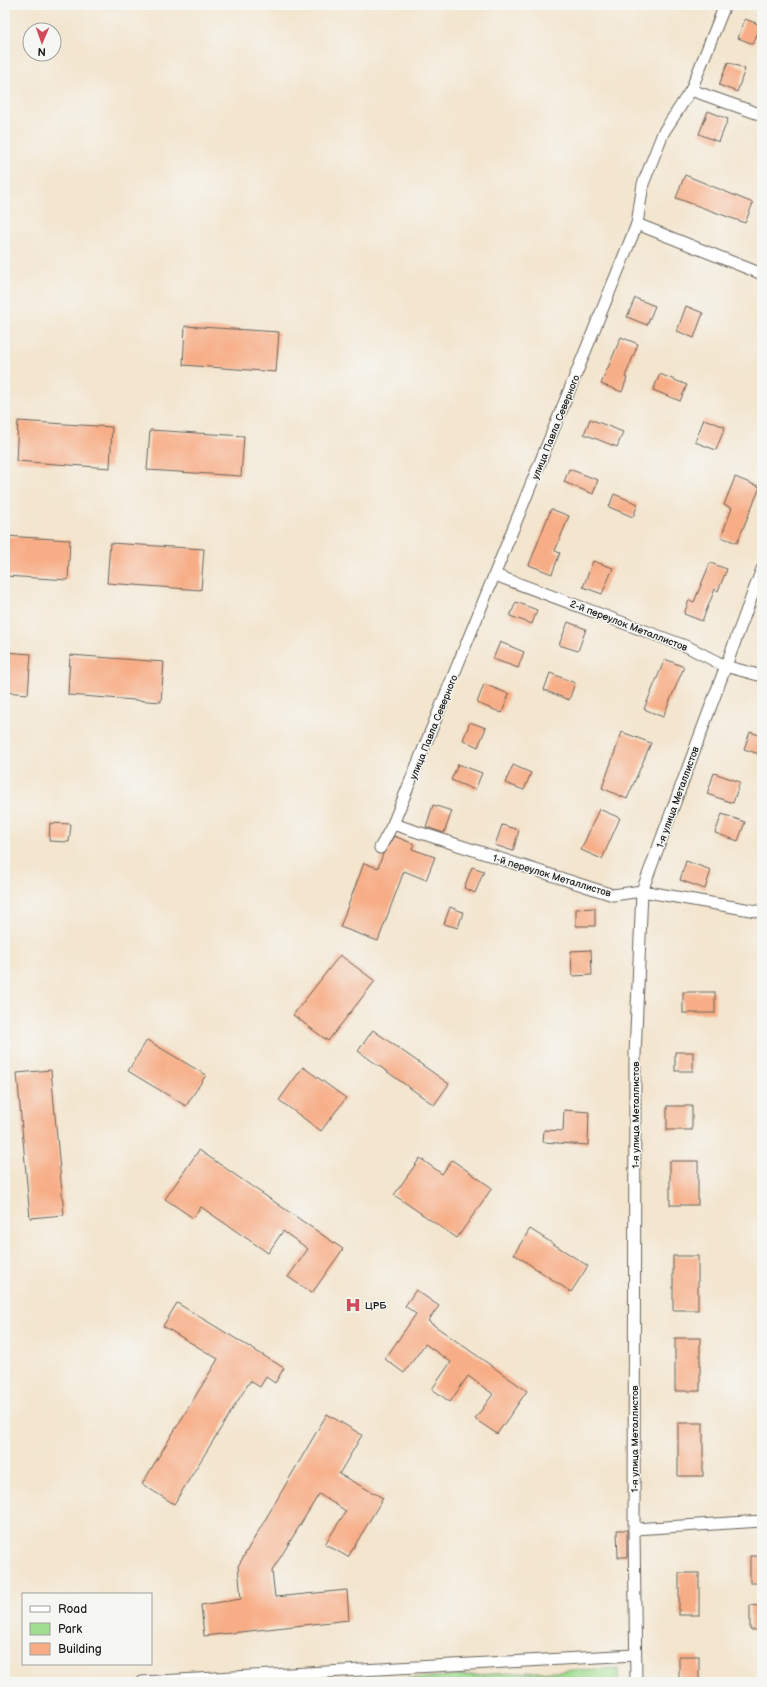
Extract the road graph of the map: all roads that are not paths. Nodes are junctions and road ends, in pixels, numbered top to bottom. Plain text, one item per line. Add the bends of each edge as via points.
1 (725, 5) edge
2 (691, 90) junction
3 (762, 114) edge
4 (637, 224) junction
5 (762, 274) edge
6 (762, 569) edge
7 (495, 575) junction
8 (725, 666) junction
9 (762, 676) edge
10 (393, 824) junction
11 (380, 848) dead end
12 (642, 891) junction
13 (762, 912) edge
14 (762, 1521) edge
15 (634, 1528) junction
16 (635, 1655) junction
17 (142, 1682) edge
18 (636, 1682) edge

1 - 2 street, улица Павла Северного
2 - 3 street
2 - 4 street, улица Павла Северного via 663,133 643,184
4 - 5 street
4 - 7 street, улица Павла Северного
6 - 8 street, 1-я улица Металлистов
7 - 8 street, 2-й переулок Металлистов via 688,647
7 - 10 street, улица Павла Северного
8 - 9 street, 2-й переулок Металлистов
8 - 12 street, 1-я улица Металлистов
10 - 11 street, улица Павла Северного
10 - 12 street, 1-й переулок Металлистов via 613,895
12 - 13 street, 1-й переулок Металлистов
12 - 15 street, 1-я улица Металлистов via 635,1055
14 - 15 street
15 - 16 street, 1-я улица Металлистов
16 - 17 street
16 - 18 street, 1-я улица Металлистов

